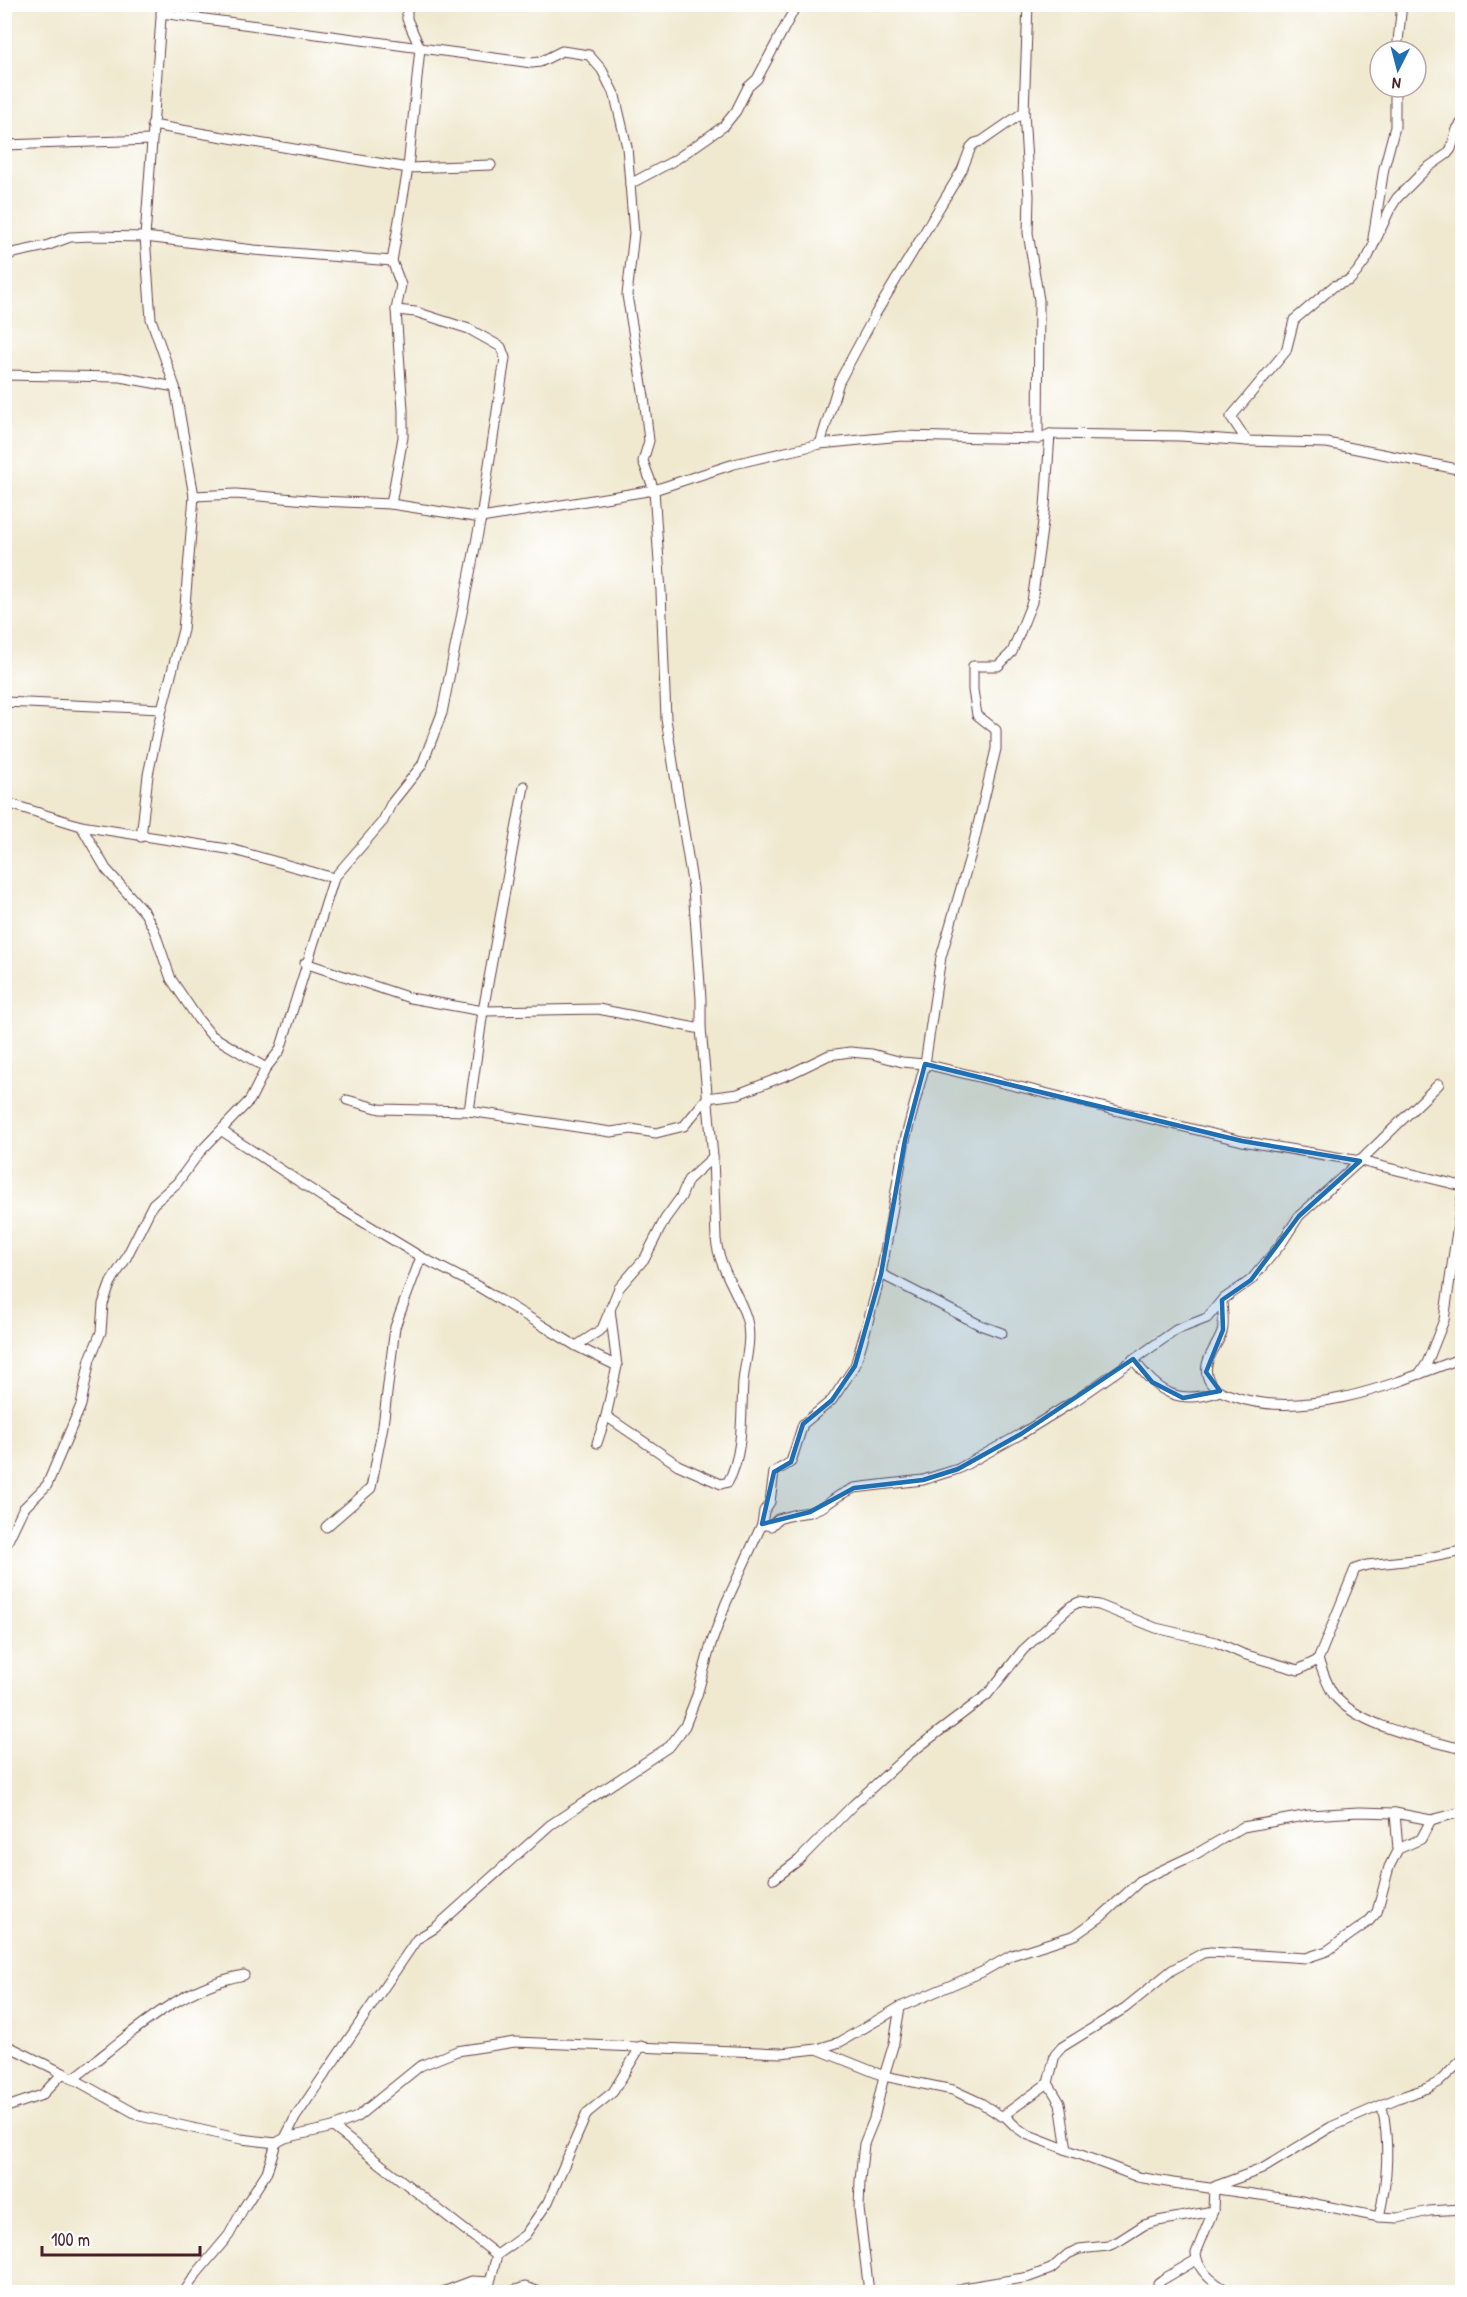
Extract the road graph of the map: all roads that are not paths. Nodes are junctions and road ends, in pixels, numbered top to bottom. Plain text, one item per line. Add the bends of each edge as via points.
1 (407, 4) edge
2 (797, 4) edge
3 (1028, 4) edge
4 (1402, 4) edge
5 (162, 9) edge
6 (1398, 39) edge
7 (420, 48) junction
8 (1395, 99) edge
9 (1024, 112) junction
10 (1462, 122) edge
11 (152, 125) junction
12 (151, 140) junction
13 (4, 145) edge
14 (491, 165) dead end
15 (408, 168) junction
16 (630, 184) junction
17 (144, 237) junction
18 (1371, 251) junction
19 (4, 255) edge
20 (392, 261) junction
21 (396, 310) junction
22 (4, 375) edge
23 (175, 387) junction
24 (1050, 434) junction
25 (1038, 439) junction
26 (1247, 441) junction
27 (820, 444) junction
28 (1462, 470) edge
29 (654, 490) junction
30 (194, 496) junction
31 (391, 504) junction
32 (481, 518) junction
33 (4, 702) edge
34 (162, 709) junction
35 (524, 786) dead end
36 (4, 802) edge
37 (81, 826) junction
38 (141, 837) junction
39 (334, 878) junction
40 (305, 963) junction
41 (483, 1011) junction
42 (701, 1029) junction
43 (925, 1064) junction
44 (266, 1068) junction
45 (1439, 1084) dead end
46 (707, 1098) junction
47 (347, 1100) dead end
48 (469, 1111) junction
49 (222, 1131) junction
50 (713, 1157) junction
51 (1360, 1161) junction
52 (1462, 1186) edge
53 (1462, 1197) edge
54 (421, 1257) junction
55 (881, 1274) junction
56 (1222, 1300) junction
57 (610, 1307) junction
58 (1002, 1333) dead end
59 (576, 1346) junction
60 (1462, 1358) edge
61 (1133, 1359) junction
62 (616, 1366) junction
63 (1420, 1374) junction
64 (1220, 1391) junction
65 (606, 1416) junction
66 (597, 1443) dead end
67 (762, 1524) junction
68 (326, 1527) dead end
69 (4, 1549) edge
70 (1462, 1551) edge
71 (1318, 1660) junction
72 (1462, 1749) edge
73 (1462, 1812) edge
74 (1395, 1813) junction
75 (1431, 1820) junction
76 (1398, 1849) junction
77 (774, 1879) dead end
78 (244, 1976) dead end
79 (900, 2007) junction
80 (4, 2044) edge
81 (641, 2046) junction
82 (818, 2049) junction
83 (1462, 2060) edge
84 (63, 2073) junction
85 (884, 2076) junction
86 (72, 2079) junction
87 (1048, 2083) junction
88 (1382, 2106) junction
89 (4, 2108) edge
90 (1004, 2115) junction
91 (333, 2127) junction
92 (281, 2141) junction
93 (1067, 2150) junction
94 (1214, 2187) junction
95 (1462, 2209) edge
96 (1213, 2211) junction
97 (1379, 2217) junction
98 (497, 2255) junction
99 (1196, 2260) junction
100 (490, 2282) junction
101 (184, 2292) edge
102 (443, 2292) edge
103 (491, 2292) edge
104 (509, 2292) edge
105 (540, 2292) edge
106 (869, 2292) edge
107 (953, 2292) edge
108 (1160, 2292) edge
109 (1230, 2292) edge

1 - 7 street via 407,19
2 - 16 street via 730,120 675,160
3 - 9 street
4 - 6 street
5 - 7 street
5 - 11 street
7 - 15 street
7 - 16 street via 532,63 562,51 589,55 615,96 627,147
8 - 18 street via 1395,127 1384,168
9 - 25 street via 1028,232 1039,300
9 - 27 street via 971,147 962,170 838,382
10 - 18 street via 1447,153 1397,198
11 - 12 street
11 - 15 street
12 - 13 street
12 - 17 street
14 - 15 street
15 - 20 street
16 - 29 street via 634,233 627,295 649,441 644,461
17 - 19 street via 70,237
17 - 20 street
17 - 23 street via 151,319
18 - 26 street via 1350,280 1334,286 1294,320 1286,351 1231,417
20 - 21 street via 401,285
21 - 31 street via 403,437
21 - 32 street via 416,312 469,329 501,347 505,358
22 - 23 street via 120,377
23 - 30 street
24 - 25 street
24 - 26 street
24 - 43 street via 1032,602 1012,652 998,666 973,666 978,715 996,730 996,748 941,957
25 - 27 street via 902,436
26 - 28 street via 1328,443
27 - 29 street via 734,464
29 - 32 street
29 - 42 street via 666,719 693,888
30 - 31 street via 236,494
30 - 34 street via 183,630
31 - 32 street
32 - 39 street via 441,713 422,765 391,804 383,821
33 - 34 street
34 - 38 street via 148,775
35 - 41 street
36 - 37 street
37 - 38 street
37 - 44 street via 106,868 145,913 171,979 198,1019 211,1035
38 - 39 street via 234,850
39 - 40 street
40 - 41 street via 410,998
40 - 44 street via 280,1050
41 - 42 street via 598,1009
41 - 48 street
42 - 46 street
43 - 46 street via 873,1054 829,1055 738,1094
43 - 51 street via 1242,1140
43 - 55 street via 905,1140
44 - 49 street via 250,1100
45 - 51 street
46 - 48 street via 684,1126 656,1133 631,1128 611,1132
46 - 50 street
47 - 48 street via 380,1109
49 - 54 street
49 - 69 street via 177,1183 153,1204 111,1282 81,1405 47,1485 23,1509
50 - 57 street via 688,1180 645,1258 619,1288
50 - 65 street via 717,1253 749,1329 734,1471 728,1482 712,1482 678,1465
51 - 52 street
51 - 56 street via 1299,1216 1251,1280
53 - 63 street via 1444,1320
54 - 59 street
54 - 68 street via 395,1327 371,1488
55 - 58 street
55 - 67 street via 855,1366 832,1400 803,1424 791,1462 774,1472
56 - 61 street via 1207,1318 1176,1330
56 - 64 street via 1223,1330 1206,1372
57 - 59 street via 602,1329
57 - 62 street
59 - 62 street
60 - 63 street
61 - 64 street via 1152,1383 1176,1395 1201,1398
61 - 67 street via 1067,1406 958,1469 923,1480 854,1488 810,1512 778,1519 771,1526
62 - 65 street
63 - 64 street via 1362,1394 1317,1402 1267,1403
65 - 66 street
67 - 92 street via 726,1603 685,1726 670,1746 550,1826 435,1928 417,1938
70 - 71 street via 1355,1569
71 - 72 street via 1334,1695 1356,1713 1387,1727
71 - 77 street via 1298,1670 1216,1642 1156,1628 1099,1605 1079,1602 1023,1650 987,1695 908,1755 799,1860
73 - 75 street
74 - 75 street
74 - 76 street
74 - 79 street via 1310,1815 1243,1827 1142,1880 1075,1935 1012,1955
75 - 76 street via 1420,1839
76 - 87 street via 1374,1917 1335,1946 1306,1958 1211,1952 1197,1956 1172,1970 1111,2018 1062,2047 1055,2055
78 - 86 street via 191,1992 131,2032
79 - 82 street via 840,2042
79 - 85 street
80 - 84 street
81 - 82 street via 782,2053
81 - 91 street via 515,2042 457,2051 420,2066 357,2117
81 - 98 street via 613,2092 587,2113 548,2202 525,2235
82 - 85 street
83 - 88 street via 1439,2082
84 - 86 street
84 - 89 street via 42,2095
85 - 90 street via 953,2090
85 - 106 street via 864,2144 858,2196
86 - 92 street via 140,2116 234,2138
87 - 90 street
87 - 93 street via 1060,2103
88 - 94 street via 1313,2137 1262,2169
88 - 97 street via 1388,2134 1387,2176
90 - 93 street via 1026,2134
91 - 92 street
91 - 98 street
92 - 101 street via 229,2235
93 - 94 street via 1138,2177
94 - 96 street
94 - 97 street
95 - 97 street
96 - 99 street
96 - 107 street via 1144,2225 1108,2246 1079,2249 1051,2270 1029,2277
98 - 100 street
99 - 108 street via 1158,2283
99 - 109 street via 1210,2279
100 - 102 street via 472,2281
100 - 103 street
104 - 105 street via 525,2288

